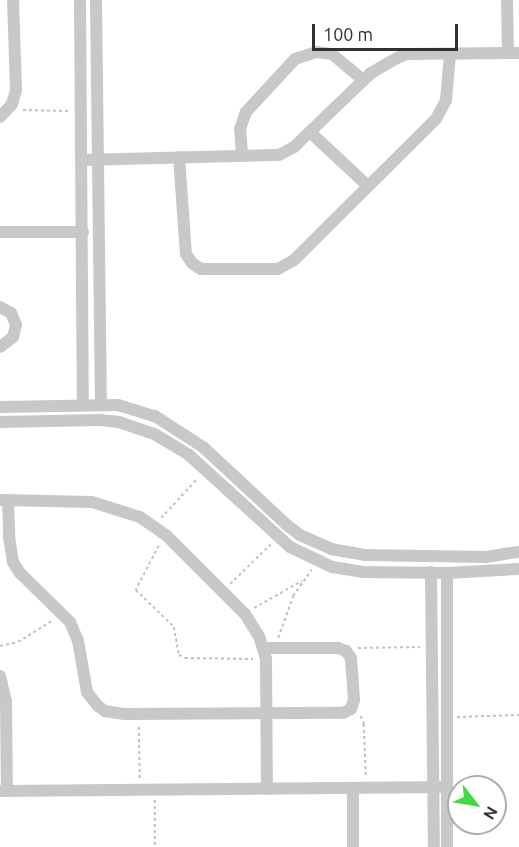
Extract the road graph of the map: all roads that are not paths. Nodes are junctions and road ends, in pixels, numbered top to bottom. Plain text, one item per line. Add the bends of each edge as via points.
1 (13, 0) edge
2 (80, 0) edge
3 (96, 0) edge
4 (507, 0) edge
5 (513, 53) edge
6 (450, 54) junction
7 (363, 80) junction
8 (4, 114) edge
9 (310, 132) junction
10 (242, 155) junction
11 (179, 157) junction
12 (97, 159) junction
13 (82, 160) junction
14 (368, 186) junction
15 (0, 232) edge
16 (83, 232) junction
17 (0, 307) edge
18 (0, 347) edge
19 (84, 405) junction
20 (101, 405) junction
21 (0, 407) edge
22 (0, 422) edge
23 (4, 500) edge
24 (519, 552) edge
25 (375, 555) junction
26 (519, 569) edge
27 (375, 572) junction
28 (431, 572) junction
29 (447, 573) junction
30 (269, 651) junction
31 (1, 681) edge
32 (267, 713) junction
33 (447, 775) edge
34 (433, 787) junction
35 (447, 787) edge
36 (353, 788) junction
37 (267, 789) junction
38 (4, 791) edge
39 (353, 847) edge
40 (434, 847) edge

1 - 8 street via 16,90
2 - 13 street
3 - 12 street
4 - 5 street
5 - 6 street
6 - 7 street via 407,54
6 - 14 street via 441,113
7 - 9 street
7 - 10 street via 332,54 317,52 295,59 246,112 240,129
9 - 10 street via 284,153
9 - 14 street
10 - 11 street
11 - 12 street
11 - 14 street via 186,254 201,269 273,271 284,267
12 - 13 street
12 - 20 street
13 - 16 street
15 - 16 street
16 - 19 street
17 - 18 street via 11,313 16,325 14,337
19 - 20 street
19 - 21 street
20 - 25 street via 137,410 188,435 300,535 331,549
22 - 27 street via 119,422 164,439 206,469 278,538 318,562
23 - 30 street via 92,502 124,510 154,526 245,614
23 - 32 street via 14,562 28,582 64,614 78,641 85,684 98,706 114,713 138,714
24 - 25 street via 486,557
25 - 27 street
26 - 29 street
27 - 28 street
28 - 29 street
28 - 34 street
29 - 33 street
30 - 32 street
30 - 32 street via 343,649 351,658 354,700 351,709 343,713
31 - 38 street via 7,719
32 - 37 street
34 - 35 street
34 - 36 street
34 - 40 street
36 - 37 street
36 - 39 street
37 - 38 street

